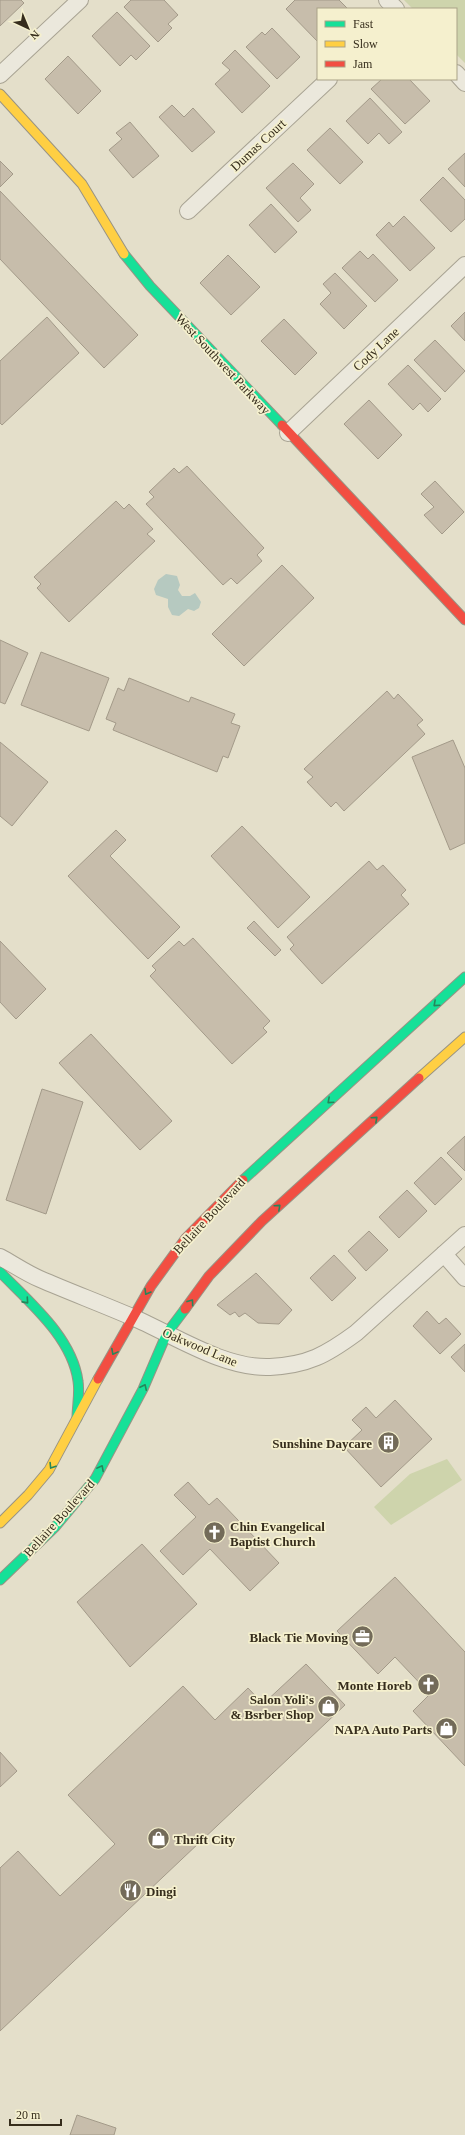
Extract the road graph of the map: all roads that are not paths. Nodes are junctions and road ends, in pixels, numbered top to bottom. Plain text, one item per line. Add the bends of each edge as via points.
1 (80, 0) edge
2 (387, 0) edge
3 (395, 8) edge
4 (457, 74) edge
5 (0, 76) edge
6 (328, 80) edge
7 (465, 83) edge
8 (0, 94) edge
9 (188, 211) dead end
10 (465, 265) edge
11 (288, 432) junction
12 (465, 620) edge
13 (465, 977) edge
14 (465, 1037) edge
15 (465, 1235) edge
16 (444, 1254) junction
17 (0, 1257) edge
18 (0, 1272) edge
19 (465, 1278) edge
20 (132, 1317) junction
21 (167, 1334) junction
22 (77, 1422) junction
23 (0, 1523) edge
24 (0, 1580) edge

1 - 5 street
2 - 3 street
4 - 7 street
6 - 9 street, Dumas Court
8 - 11 main road, West Southwest Parkway via 82,184 126,257 146,281
10 - 11 street, Cody Lane
11 - 12 main road, West Southwest Parkway
13 -> 20 main road, Bellaire Boulevard via 200,1222 168,1260
21 -> 14 main road, Bellaire Boulevard via 209,1276 227,1256
15 - 16 street, Oakwood Lane
16 - 19 street
16 - 21 street, Oakwood Lane via 356,1333 313,1360 269,1367 238,1364
17 - 20 street, Oakwood Lane via 38,1278
18 -> 22 main road via 69,1352 78,1381
20 - 21 street, Oakwood Lane
20 -> 22 main road, Bellaire Boulevard
24 -> 21 main road, Bellaire Boulevard via 55,1526 95,1479 143,1389
22 -> 23 main road, Bellaire Boulevard via 49,1470

